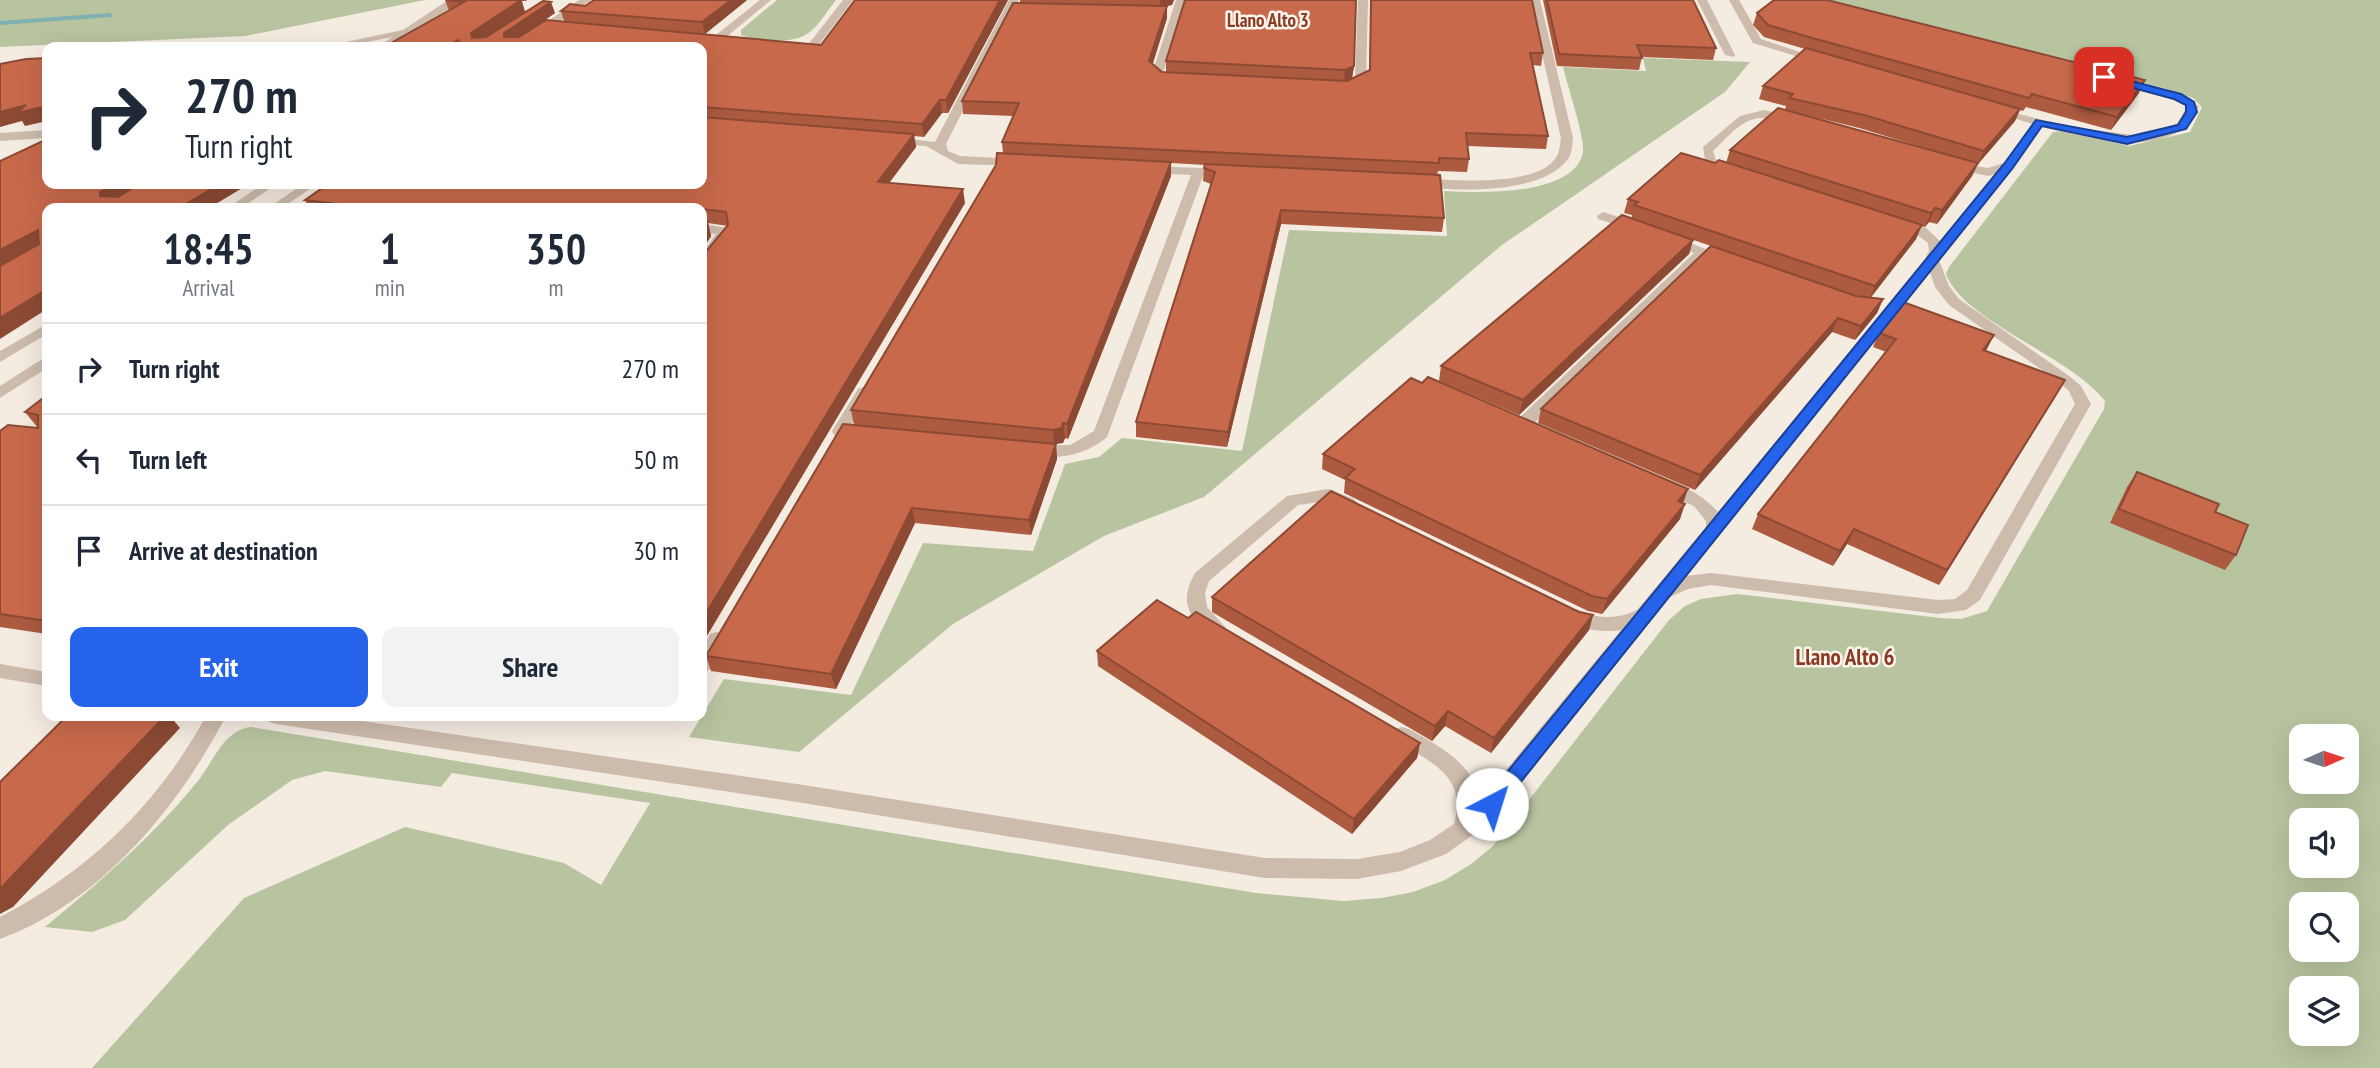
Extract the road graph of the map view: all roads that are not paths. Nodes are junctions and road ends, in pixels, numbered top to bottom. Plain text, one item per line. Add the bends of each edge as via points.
1 (463, 0) edge
2 (586, 0) edge
3 (766, 0) edge
4 (848, 0) edge
5 (1363, 0) edge
6 (1535, 0) edge
7 (1702, 0) edge
8 (1734, 0) edge
9 (1015, 6) edge
10 (1176, 7) edge
11 (547, 26) junction
12 (413, 29) junction
13 (573, 29) edge
14 (702, 40) edge
15 (715, 41) junction
16 (351, 42) edge
17 (391, 42) edge
18 (523, 42) edge
19 (729, 42) edge
20 (783, 47) edge
21 (1730, 55) dead end
22 (1834, 64) edge
23 (1187, 80) edge
24 (2115, 80) edge
25 (1332, 87) edge
26 (1975, 104) edge
27 (2040, 122) junction
28 (1812, 123) edge
29 (42, 134) edge
30 (0, 137) edge
31 (878, 139) edge
32 (941, 149) junction
33 (966, 161) junction
34 (1945, 162) edge
35 (1036, 164) edge
36 (2008, 166) junction
37 (1131, 169) edge
38 (1198, 172) junction
39 (1239, 174) edge
40 (1745, 176) edge
41 (989, 177) edge
42 (1400, 181) edge
43 (263, 189) edge
44 (302, 189) edge
45 (241, 203) edge
46 (282, 203) edge
47 (1603, 216) dead end
48 (1886, 221) edge
49 (707, 229) edge
50 (1704, 251) junction
51 (707, 256) edge
52 (1932, 259) junction
53 (1742, 265) edge
54 (1896, 304) junction
55 (1870, 308) edge
56 (42, 331) edge
57 (0, 358) edge
58 (42, 364) edge
59 (874, 374) edge
60 (0, 393) edge
61 (1522, 425) edge
62 (867, 434) edge
63 (1014, 448) edge
64 (1650, 480) edge
65 (1363, 510) edge
66 (1714, 533) junction
67 (1664, 594) junction
68 (1558, 608) edge
69 (1650, 612) junction
70 (729, 618) edge
71 (1240, 641) edge
72 (707, 656) edge
73 (0, 671) edge
74 (42, 678) edge
75 (213, 721) edge
76 (310, 721) edge
77 (1390, 728) edge
78 (1462, 833) junction
79 (0, 929) edge

1 - 12 street
2 - 11 street
3 - 15 street
4 - 20 street via 810,49
5 - 25 street via 1360,82
6 - 42 street via 1567,138 1561,163 1531,178 1503,183
7 - 21 street
8 - 22 street via 1757,41
9 - 32 street via 941,139
10 - 23 street via 1157,74 1162,79
11 - 13 street
11 - 18 street
12 - 16 street
12 - 17 street
14 - 15 street
15 - 19 street
24 - 27 street via 2178,96 2191,104 2191,112 2182,127 2127,140
26 - 27 street
27 - 36 street
28 - 40 street via 1771,113 1746,115 1706,153 1716,167
29 - 30 street
31 - 32 street
32 - 33 street via 951,158
33 - 35 street
33 - 41 street via 987,169
34 - 36 street via 1982,172
36 - 52 street
37 - 38 street
38 - 39 street
38 - 63 street via 1101,433 1072,451
43 - 45 street
44 - 46 street
47 - 50 street
48 - 52 street via 1931,237 1936,247
49 - 51 street via 723,231 723,237
50 - 53 street
50 - 61 street
52 - 54 street
52 - 67 street via 1942,287 1954,302 2064,379 2084,404 1974,595 1959,605 1938,607 1711,579 1684,583
54 - 55 street
54 - 66 street
56 - 57 street
58 - 60 street
59 - 62 street via 837,437
64 - 66 street via 1707,507 1716,520
65 - 71 street via 1328,495 1293,500 1201,579 1195,596 1199,614
66 - 67 street
67 - 69 street
68 - 69 street via 1603,625 1627,623
69 - 78 street via 1497,799
70 - 72 street
73 - 74 street
75 - 79 street via 177,781 103,864 51,903
76 - 78 street via 1265,868 1357,869 1401,862
77 - 78 street via 1436,754 1459,774 1470,802

